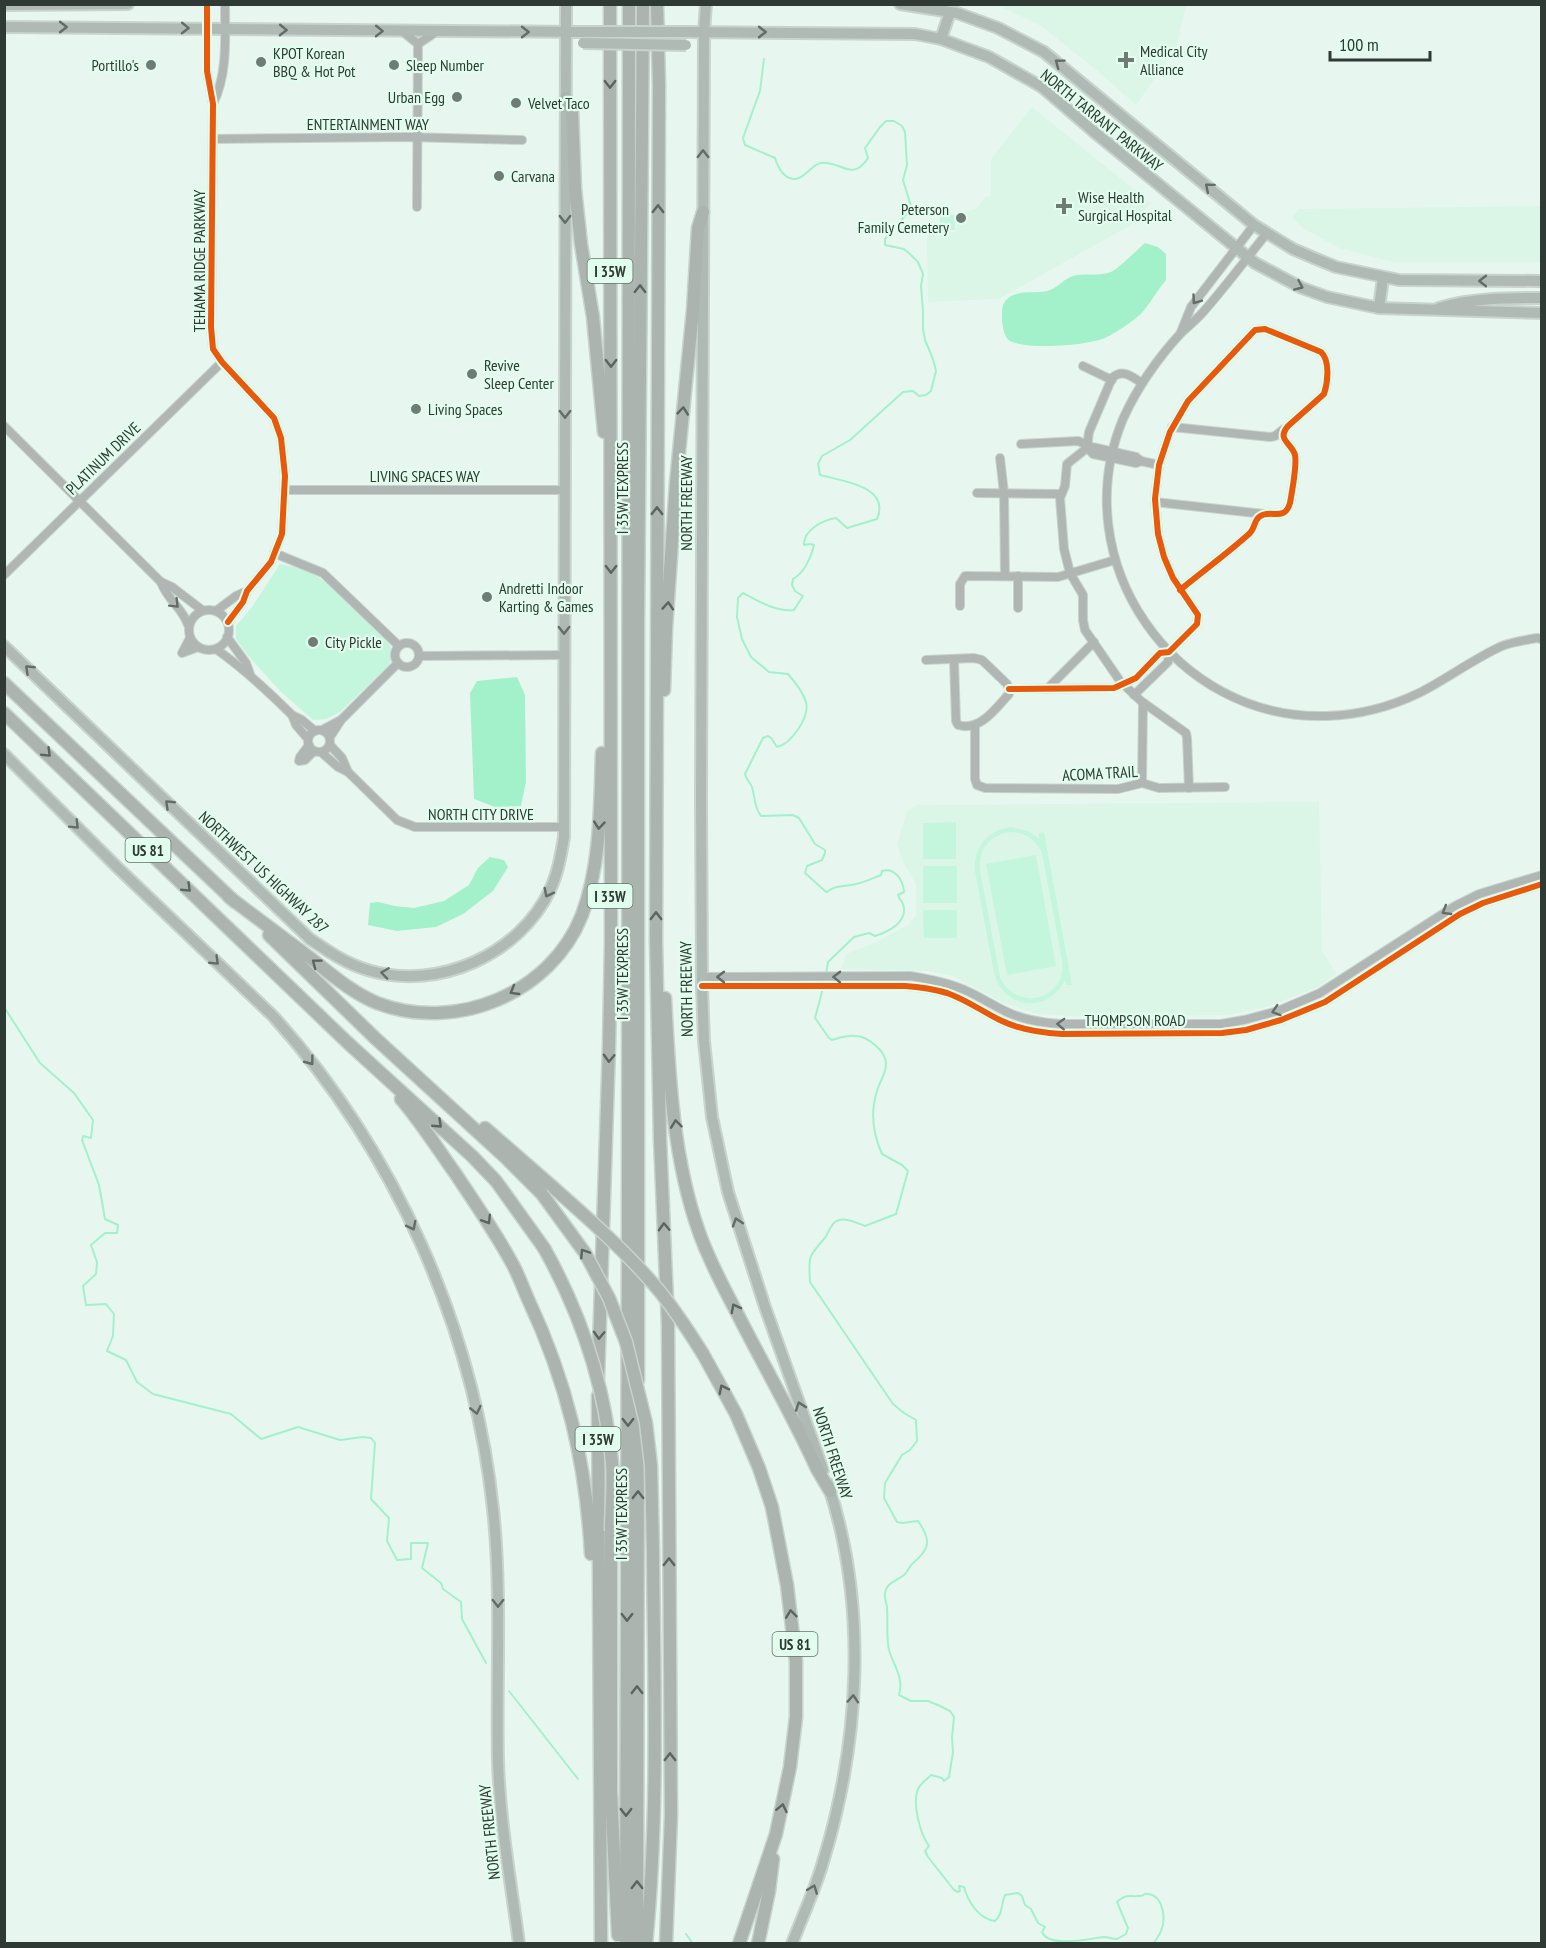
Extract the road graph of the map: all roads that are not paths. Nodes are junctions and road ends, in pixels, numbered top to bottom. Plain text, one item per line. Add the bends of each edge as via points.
1 (128, 4) edge
2 (207, 4) edge
3 (225, 4) edge
4 (566, 4) edge
5 (610, 4) edge
6 (629, 4) edge
7 (643, 4) edge
8 (657, 4) edge
9 (706, 4) edge
10 (900, 4) edge
11 (4, 5) edge
12 (950, 12) junction
13 (4, 27) edge
14 (207, 29) junction
15 (225, 29) junction
16 (402, 31) junction
17 (436, 32) junction
18 (566, 32) junction
19 (704, 32) junction
20 (582, 38) junction
21 (941, 39) junction
22 (418, 44) junction
23 (566, 53) junction
24 (704, 53) junction
25 (566, 98) junction
26 (213, 104) junction
27 (418, 137) junction
28 (213, 139) junction
29 (522, 140) dead end
30 (417, 207) dead end
31 (703, 212) junction
32 (1254, 225) junction
33 (1266, 233) junction
34 (1235, 247) junction
35 (1248, 257) junction
36 (1383, 278) junction
37 (1542, 281) edge
38 (1542, 298) edge
39 (1379, 308) junction
40 (1430, 311) junction
41 (1542, 313) edge
42 (1181, 334) junction
43 (222, 362) junction
44 (1083, 366) dead end
45 (1112, 380) junction
46 (1142, 383) junction
47 (4, 426) edge
48 (1288, 426) junction
49 (1172, 427) junction
50 (1021, 444) dead end
51 (1087, 448) junction
52 (1112, 455) junction
53 (1000, 458) dead end
54 (1159, 465) junction
55 (285, 490) junction
56 (565, 490) junction
57 (977, 493) dead end
58 (1004, 493) junction
59 (1060, 494) junction
60 (79, 501) junction
61 (1155, 502) junction
62 (1268, 514) junction
63 (611, 538) junction
64 (274, 553) junction
65 (1115, 560) junction
66 (1070, 573) junction
67 (4, 575) edge
68 (1005, 576) junction
69 (1018, 576) junction
70 (161, 582) junction
71 (1180, 590) junction
72 (247, 591) junction
73 (610, 600) junction
74 (960, 606) dead end
75 (1018, 608) dead end
76 (202, 610) junction
77 (216, 610) junction
78 (228, 622) junction
79 (188, 625) junction
80 (1540, 637) edge
81 (190, 638) junction
82 (227, 638) junction
83 (1094, 642) junction
84 (4, 646) edge
85 (399, 646) junction
86 (198, 647) junction
87 (216, 649) junction
88 (1169, 652) junction
89 (564, 655) junction
90 (419, 656) junction
91 (926, 660) dead end
92 (954, 660) junction
93 (398, 663) junction
94 (250, 674) junction
95 (1140, 674) junction
96 (1148, 682) junction
97 (4, 683) edge
98 (1123, 684) junction
99 (1009, 689) junction
100 (1047, 689) junction
101 (1134, 695) junction
102 (1143, 703) junction
103 (4, 713) edge
104 (292, 715) junction
105 (341, 720) junction
106 (975, 726) junction
107 (318, 731) junction
108 (330, 741) junction
109 (313, 747) junction
110 (4, 754) edge
111 (348, 772) junction
112 (1142, 783) junction
113 (1189, 788) junction
114 (1225, 788) dead end
115 (656, 789) junction
116 (564, 832) junction
117 (1542, 876) edge
118 (1542, 884) edge
119 (1479, 894) junction
120 (229, 897) junction
121 (1483, 903) junction
122 (656, 940) junction
123 (787, 977) junction
124 (702, 982) junction
125 (788, 986) junction
126 (1329, 987) junction
127 (959, 988) junction
128 (956, 997) junction
129 (1333, 997) junction
130 (351, 1016) junction
131 (1087, 1024) junction
132 (1209, 1024) junction
133 (1087, 1034) junction
134 (1209, 1034) junction
135 (348, 1043) junction
136 (830, 1491) junction
137 (598, 1685) junction
138 (776, 1834) junction
139 (519, 1944) edge
140 (601, 1944) edge
141 (619, 1944) edge
142 (626, 1944) edge
143 (637, 1944) edge
144 (646, 1944) edge
145 (666, 1944) edge
146 (739, 1944) edge
147 (758, 1944) edge
148 (792, 1944) edge

1 - 11 main road
2 - 14 street, TEHAMA RIDGE PARKWAY
3 - 15 street, TEHAMA RIDGE PARKWAY
4 - 18 main road
5 -> 63 highway, I 35W
6 -> 142 highway, I 35W TEXPRESS
143 -> 7 highway, I 35W TEXPRESS via 638,599
115 -> 8 highway, NORTH FREEWAY / I 35W
9 - 19 main road, NORTH FREEWAY
10 - 12 main road, NORTH TARRANT PARKWAY
12 - 21 main road
32 -> 12 main road, NORTH TARRANT PARKWAY via 1044,52 998,28
13 -> 14 main road, NORTH TARRANT PARKWAY
14 - 15 main road, NORTH TARRANT PARKWAY
14 - 26 street, TEHAMA RIDGE PARKWAY via 207,71
15 -> 16 main road, NORTH TARRANT PARKWAY
15 - 26 street, TEHAMA RIDGE PARKWAY via 223,75
16 - 17 main road, NORTH TARRANT PARKWAY
16 - 22 street
17 -> 18 main road, NORTH TARRANT PARKWAY
17 - 22 street
18 - 20 main road, NORTH TARRANT PARKWAY
18 - 23 main road
19 - 20 main road, NORTH TARRANT PARKWAY, bridge
19 -> 21 main road, NORTH TARRANT PARKWAY via 915,34
19 - 24 main road, NORTH FREEWAY
20 - 23 main road
20 - 24 main road, bridge via 687,45
21 - 34 main road, NORTH TARRANT PARKWAY via 989,57 1042,87
22 - 27 street
23 - 25 main road
31 -> 24 main road, NORTH FREEWAY
25 -> 56 main road
25 - 63 highway via 572,110 575,189 604,435 604,522
26 - 28 street, TEHAMA RIDGE PARKWAY
27 - 28 street, ENTERTAINMENT WAY
27 - 29 street, ENTERTAINMENT WAY
27 - 30 street
28 - 43 street, TEHAMA RIDGE PARKWAY via 211,327 213,349
115 -> 31 highway via 662,777 666,628 676,483 698,228
31 - 124 main road, NORTH FREEWAY
32 - 33 main road, NORTH TARRANT PARKWAY
32 - 34 street
33 - 35 street
33 - 36 main road, NORTH TARRANT PARKWAY via 1336,267
34 - 35 main road, NORTH TARRANT PARKWAY
34 -> 42 street via 1191,307
35 -> 39 main road, NORTH TARRANT PARKWAY via 1302,288
35 - 42 street
37 -> 36 main road, NORTH TARRANT PARKWAY
36 - 39 main road
38 - 40 main road via 1452,304
39 - 40 main road, NORTH TARRANT PARKWAY
40 - 41 main road, NORTH TARRANT PARKWAY
42 - 46 street
43 - 55 street, TEHAMA RIDGE PARKWAY via 274,418 281,438
43 - 60 street, PLATINUM DRIVE
44 - 45 street
45 - 46 street via 1125,373
45 - 51 street via 1089,432
46 - 52 street
47 - 60 street
48 - 49 street via 1270,437
48 - 49 street via 1324,394 1326,358 1319,351 1261,328 1253,331 1188,401
48 - 62 street via 1284,438 1295,457 1290,503 1283,513
49 - 54 street
50 - 51 street via 1076,440
51 - 52 street via 1093,454
51 - 59 street via 1067,464 1065,486
52 - 54 street
52 - 65 street via 1107,512
53 - 58 street
54 - 61 street
55 - 56 street, LIVING SPACES WAY
55 - 64 street, TEHAMA RIDGE PARKWAY via 282,534
56 -> 89 main road
57 - 58 street
58 - 59 street
58 - 68 street
59 - 66 street via 1062,535
60 - 67 street, PLATINUM DRIVE
60 - 70 street
61 - 62 street
61 - 71 street via 1161,546
62 - 71 street via 1259,517 1251,532
63 -> 73 highway, I 35W
64 - 72 street, TEHAMA RIDGE PARKWAY
64 - 85 street via 323,573
65 - 66 street
65 - 88 street via 1138,612
66 - 69 street
66 - 83 street via 1083,595 1085,630
68 - 69 street
68 - 74 street via 965,576 960,584
69 - 75 street
70 - 76 street
70 -> 79 street
71 - 88 street via 1197,613 1198,621
72 - 77 street, TEHAMA RIDGE PARKWAY
72 - 78 street, TEHAMA RIDGE PARKWAY
73 -> 120 highway via 605,613 600,812 594,865 581,917 556,958 542,972 497,1000 472,1009 445,1013 402,1009 354,991
73 -> 137 highway, I 35W via 611,945 598,1357
76 - 77 street
76 - 79 street
77 - 78 street
78 - 82 street
79 - 81 street
80 - 88 street via 1502,646 1399,702 1328,716 1285,713 1238,699 1201,679
81 - 86 street
81 - 86 street via 182,653
82 - 87 street
82 - 94 street, NORTH CITY DRIVE
83 - 98 street
83 - 100 street
116 -> 84 main road, NORTHWEST US HIGHWAY 287 via 560,865 550,891 535,916 511,940 484,958 450,971 411,977 371,971 338,958 310,939
85 - 90 street via 414,645
85 - 93 street via 395,652
86 - 87 street
87 - 94 street, NORTH CITY DRIVE
88 - 95 street via 1160,653
88 - 96 street via 1168,662
89 - 90 street
89 - 116 main road
90 - 93 street via 416,664 409,667
91 - 92 street
92 - 99 street via 982,660
92 - 106 street via 956,721 964,727
93 - 105 street
94 - 104 street, NORTH CITY DRIVE
95 - 96 street
95 - 98 street
96 - 101 street
97 - 120 highway, US 81
98 - 100 street via 1114,688
98 - 101 street
99 - 100 street
99 - 106 street via 1009,694
101 - 102 street
102 - 112 street
102 - 113 street via 1186,733
103 -> 135 highway, US 81
104 - 107 street, NORTH CITY DRIVE
104 - 109 street, NORTH CITY DRIVE
105 - 107 street
105 - 108 street
106 - 112 street, ACOMA TRAIL via 975,779 977,785 985,788 1118,789
107 - 108 street, NORTH CITY DRIVE
107 - 109 street
108 - 109 street
108 - 111 street, NORTH CITY DRIVE
109 - 111 street, NORTH CITY DRIVE
110 -> 139 main road, NORTH FREEWAY via 297,1043 368,1143 417,1234 458,1341 486,1458 498,1588 500,1789
111 - 116 street, NORTH CITY DRIVE via 397,820 415,827
112 - 113 street, ACOMA TRAIL via 1159,788
113 - 114 street, ACOMA TRAIL
122 -> 115 highway, NORTH FREEWAY / I 35W
117 - 119 street, THOMPSON ROAD
118 - 121 street, THOMPSON ROAD
119 - 121 street
119 -> 126 street, THOMPSON ROAD via 1426,923
120 - 130 highway, US 81
121 - 129 street, THOMPSON ROAD via 1431,931
136 -> 122 highway via 717,1275 699,1232 677,1133 662,950
145 -> 122 highway, NORTH FREEWAY / I 35W via 671,1815 668,1337
123 -> 124 street, THOMPSON ROAD
123 - 125 street
127 -> 123 street, THOMPSON ROAD via 910,976
124 - 125 street, THOMPSON ROAD
136 -> 124 main road, NORTH FREEWAY via 728,1192 712,1117
125 - 128 street, THOMPSON ROAD via 905,986
126 - 129 street
126 -> 132 street, THOMPSON ROAD via 1269,1014
127 - 128 street
131 -> 127 street, THOMPSON ROAD via 1023,1019
128 - 133 street, THOMPSON ROAD via 1020,1028
129 - 134 street, THOMPSON ROAD via 1281,1020 1246,1030
138 -> 130 highway, US 81, bridge via 796,1717 796,1661 772,1507 736,1414 704,1354 652,1282 555,1189 404,1056
144 -> 130 highway, bridge via 655,1799 651,1466 646,1423 626,1342 585,1253 542,1194
131 - 132 street, THOMPSON ROAD
131 - 133 street
132 - 134 street
133 - 134 street, THOMPSON ROAD
135 -> 137 highway via 418,1119 487,1220 514,1268 548,1345 569,1408 585,1482 591,1557 590,1661
135 -> 141 highway, bridge via 472,1156 502,1189 544,1248 588,1347 602,1397 612,1465 611,1792
148 -> 136 main road, NORTH FREEWAY via 838,1808 852,1716 854,1627 841,1535
137 - 140 highway, I 35W
138 - 146 highway, US 81
138 - 147 highway

